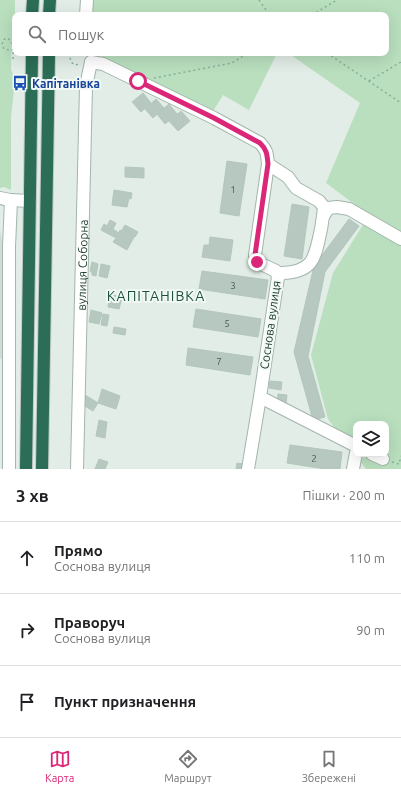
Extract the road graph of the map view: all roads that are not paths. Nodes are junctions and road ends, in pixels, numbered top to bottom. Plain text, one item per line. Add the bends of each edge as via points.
1 (33, 0) edge
2 (50, 0) edge
3 (87, 0) edge
4 (32, 12) edge
5 (49, 12) edge
6 (86, 12) edge
7 (32, 56) edge
8 (49, 56) edge
9 (87, 59) edge
10 (268, 164) junction
11 (6, 199) edge
12 (30, 201) junction
13 (324, 216) junction
14 (5, 231) edge
15 (401, 238) edge
16 (278, 277) junction
17 (260, 397) junction
18 (353, 444) edge
19 (355, 457) edge
20 (9, 469) edge
21 (26, 469) edge
22 (42, 469) edge
23 (77, 469) edge
24 (248, 469) edge
25 (352, 469) edge

1 - 4 highway
2 - 5 highway
3 - 6 street
7 - 12 highway
8 - 22 highway
9 - 10 street, Соснова вулиця via 103,64 260,143 267,153
9 - 23 street, вулиця Соборна
10 - 13 street via 288,177 296,188 319,201 324,208
10 - 16 street, Соснова вулиця via 255,255 257,262 276,271
11 - 12 street
11 - 14 street
12 - 21 highway
13 - 15 street via 328,208 349,209
13 - 16 street via 315,256 309,264 302,270 282,273
14 - 20 street via 9,248
16 - 17 street, Соснова вулиця
17 - 18 street
17 - 24 street, Соснова вулиця
19 - 25 street

